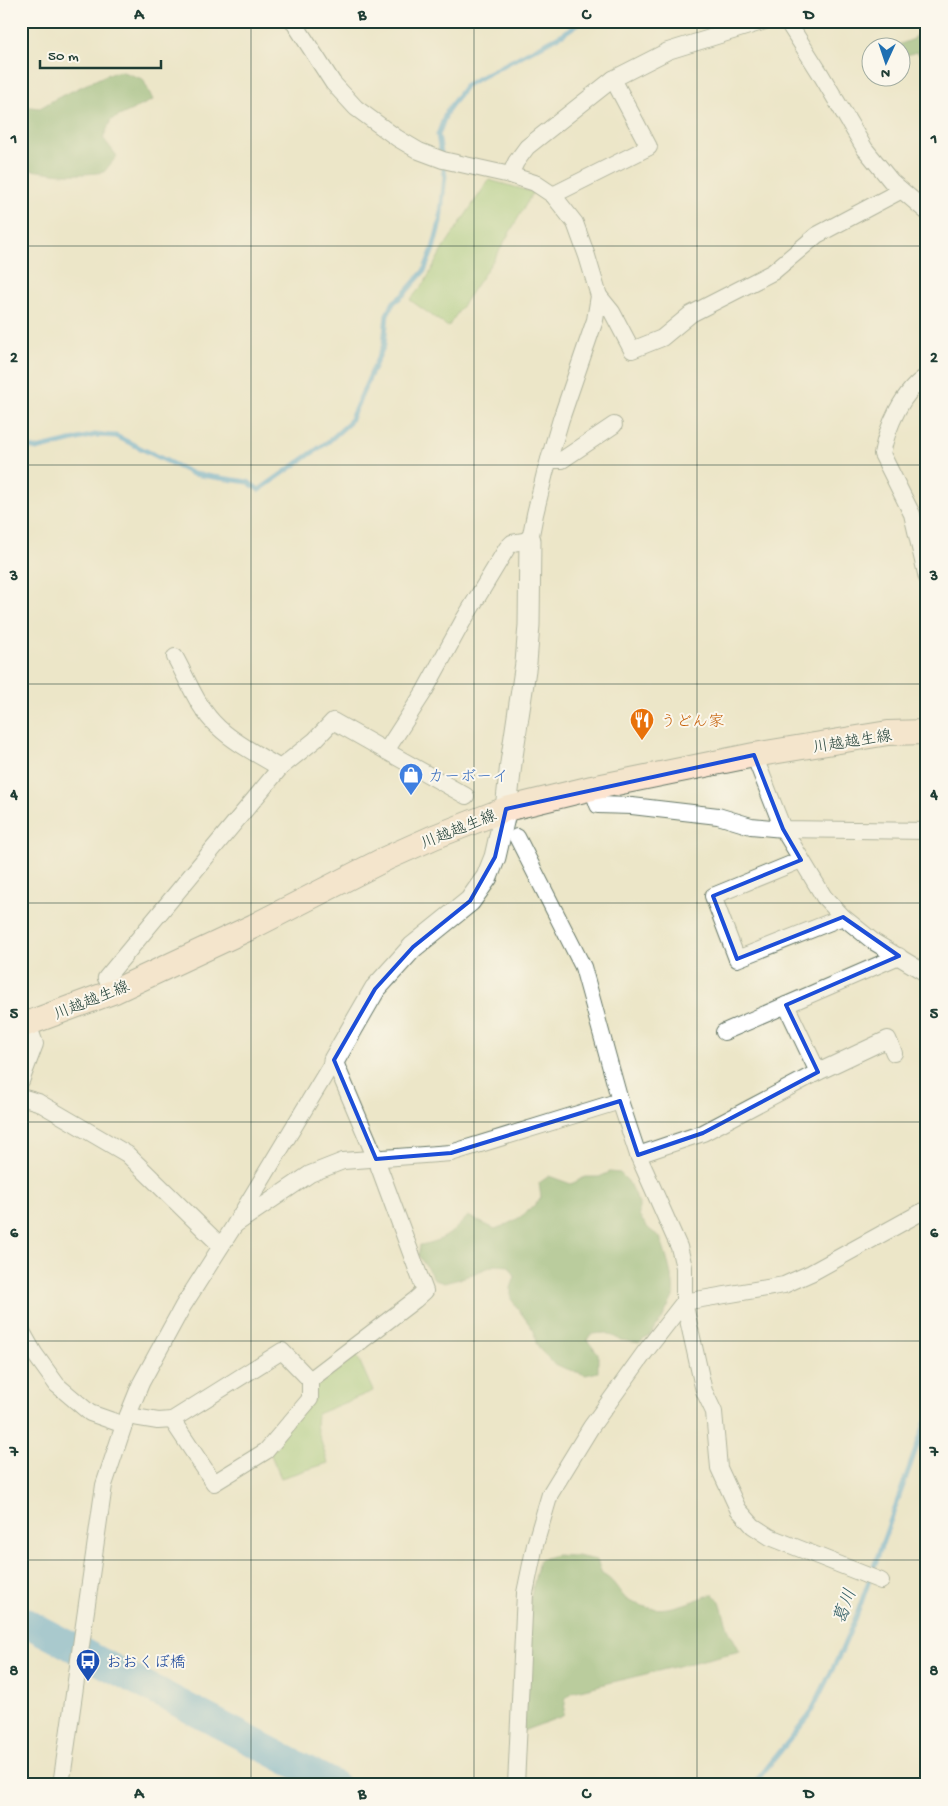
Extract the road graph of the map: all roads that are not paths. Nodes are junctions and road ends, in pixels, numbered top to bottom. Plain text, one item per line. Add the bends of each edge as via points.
1 (293, 21) edge
2 (765, 21) edge
3 (786, 21) edge
4 (613, 79) junction
5 (510, 175) junction
6 (900, 191) junction
7 (554, 195) junction
8 (927, 212) edge
9 (599, 296) junction
10 (927, 376) edge
11 (614, 425) dead end
12 (549, 460) junction
13 (530, 540) junction
14 (927, 578) edge
15 (175, 657) dead end
16 (927, 732) edge
17 (386, 750) junction
18 (754, 755) junction
19 (280, 768) junction
20 (592, 788) junction
21 (466, 796) dead end
22 (506, 810) junction
23 (783, 829) junction
24 (927, 831) edge
25 (517, 837) dead end
26 (801, 860) junction
27 (843, 917) junction
28 (899, 956) junction
29 (927, 974) edge
30 (115, 991) junction
31 (786, 1005) junction
32 (24, 1025) edge
33 (724, 1032) dead end
34 (894, 1053) dead end
35 (334, 1060) junction
36 (818, 1072) junction
37 (21, 1081) edge
38 (21, 1097) edge
39 (620, 1101) junction
40 (638, 1155) junction
41 (376, 1159) junction
42 (927, 1209) edge
43 (234, 1226) junction
44 (220, 1246) junction
45 (684, 1302) junction
46 (22, 1329) edge
47 (310, 1380) junction
48 (172, 1420) junction
49 (126, 1421) junction
50 (881, 1581) dead end
51 (61, 1785) edge
52 (516, 1785) edge

1 - 5 street via 333,83 356,108 397,138 443,160
2 - 4 street via 668,51
3 - 6 street via 865,149
4 - 5 street via 527,147
4 - 7 street via 649,147
5 - 7 street via 536,183
6 - 8 street
6 - 9 street via 817,235 773,272 691,314 662,338 632,350 612,312
7 - 9 street via 575,223
9 - 12 street via 595,320
10 - 14 street via 890,422 882,454 912,514
11 - 12 street via 562,460
12 - 13 street
13 - 17 street via 512,543 507,548 424,692
13 - 22 street via 526,663
15 - 19 street via 217,726
16 - 18 main road, 川越越生線 via 888,733
17 - 19 street via 333,721
17 - 21 street
18 - 20 main road, 川越越生線
18 - 23 street
19 - 30 street via 106,978
20 - 22 main road, 川越越生線
20 - 23 street via 598,805 718,816 751,826
22 - 30 main road, 川越越生線 via 387,858 254,926
22 - 35 street via 500,842 487,877 470,901 413,947 375,990
23 - 24 street
23 - 26 street
25 - 39 street via 583,967
26 - 27 street via 824,896
26 - 27 street via 713,896 737,959
27 - 28 street via 874,942
28 - 29 street
28 - 31 street
30 - 32 main road, 川越越生線
31 - 33 street
31 - 36 street
32 - 37 street via 35,1044
34 - 36 street via 888,1039
35 - 41 street
35 - 43 street
36 - 40 street via 703,1134
38 - 44 street via 38,1102 127,1154
39 - 40 street
39 - 41 street via 451,1153
40 - 45 street via 679,1247 684,1267
41 - 43 street via 342,1162 310,1174
41 - 47 street via 424,1291
42 - 45 street via 784,1285
43 - 44 street
44 - 49 street via 141,1383
45 - 50 street via 704,1391 714,1412 719,1468 738,1509 770,1537
45 - 52 street via 591,1428 550,1494 525,1593
46 - 49 street via 34,1353 57,1385 90,1413
47 - 48 street via 282,1351
47 - 48 street via 310,1399 266,1451 214,1483
48 - 49 street
49 - 51 street via 104,1485

